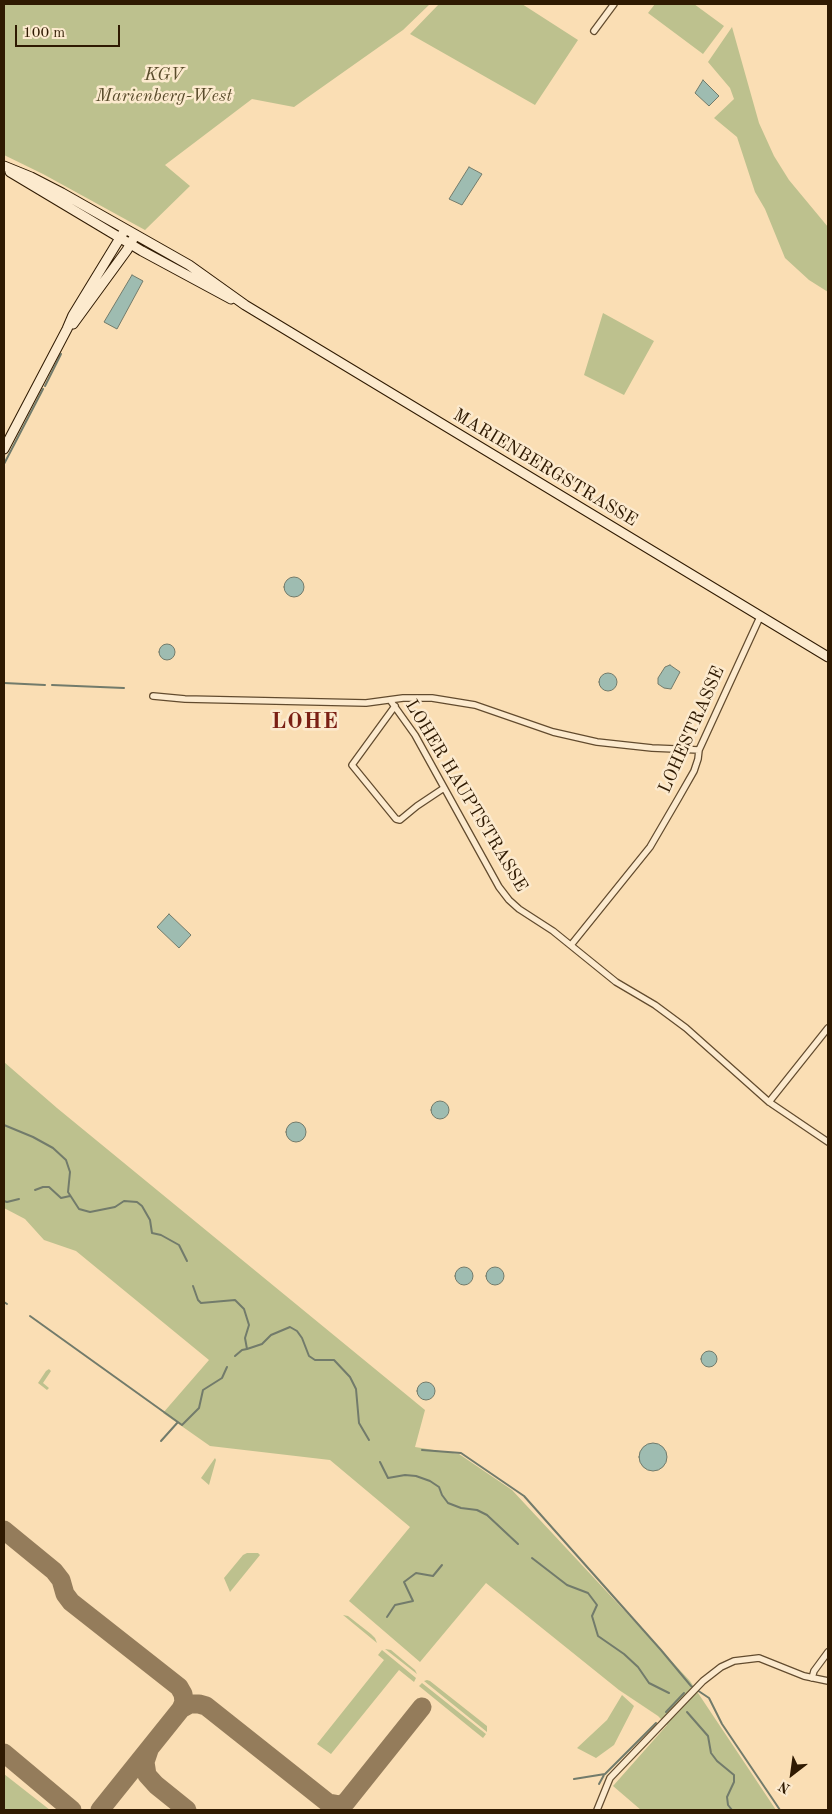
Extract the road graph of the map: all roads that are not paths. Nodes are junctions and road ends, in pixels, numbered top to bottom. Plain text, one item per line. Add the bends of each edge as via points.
1 (614, 4) edge
2 (594, 31) dead end
3 (4, 167) edge
4 (125, 229) junction
5 (135, 234) junction
6 (120, 238) junction
7 (131, 244) junction
8 (245, 306) junction
9 (67, 329) junction
10 (4, 449) edge
11 (760, 617) junction
12 (828, 657) edge
13 (153, 696) dead end
14 (390, 700) junction
15 (395, 706) junction
16 (699, 750) junction
17 (444, 788) junction
18 (571, 945) junction
19 (828, 1028) edge
20 (769, 1102) junction
21 (828, 1142) edge
22 (828, 1652) edge
23 (812, 1678) junction
24 (828, 1680) edge
25 (597, 1810) edge

1 - 2 street
3 - 4 main road, MARIENBERGSTRASSE via 47,184
3 - 6 main road, MARIENBERGSTRASSE
4 - 5 main road, MARIENBERGSTRASSE
4 - 6 main road
5 - 7 main road
5 - 8 main road, MARIENBERGSTRASSE via 189,266
6 - 7 main road, MARIENBERGSTRASSE
6 - 9 main road
7 - 8 main road, MARIENBERGSTRASSE
7 - 9 main road
8 - 11 main road, MARIENBERGSTRASSE
9 - 10 main road
11 - 12 main road, MARIENBERGSTRASSE
11 - 16 street, LOHESTRASSE
13 - 14 street via 358,702
14 - 15 street, LOHER HAUPTSTRASSE
14 - 16 street via 432,698 460,702 553,732 590,740
15 - 17 street, LOHER HAUPTSTRASSE
15 - 17 street via 352,765 396,820
16 - 18 street, LOHESTRASSE via 694,771 650,847
17 - 18 street, LOHER HAUPTSTRASSE via 509,900
18 - 20 street, LOHER HAUPTSTRASSE via 616,982 686,1028
19 - 20 street
20 - 21 street, LOHER HAUPTSTRASSE
22 - 23 street
23 - 24 street
23 - 25 street via 759,1658 734,1661 721,1667 610,1778

